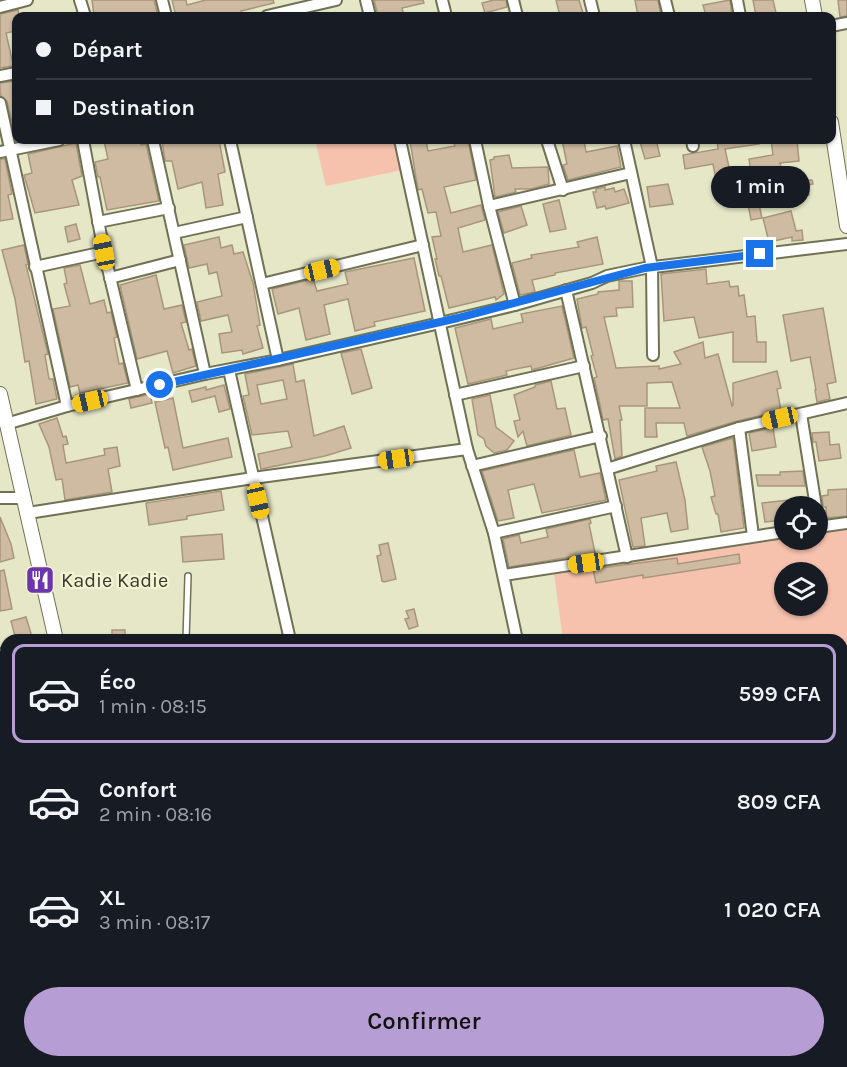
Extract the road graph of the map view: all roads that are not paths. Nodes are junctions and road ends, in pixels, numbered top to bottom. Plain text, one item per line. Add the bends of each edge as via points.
1 (27, 0) edge
2 (336, 0) edge
3 (0, 7) edge
4 (284, 12) edge
5 (0, 103) edge
6 (40, 144) edge
7 (84, 144) edge
8 (154, 144) edge
9 (231, 144) edge
10 (402, 144) edge
11 (476, 144) edge
12 (549, 144) edge
13 (625, 144) edge
14 (835, 144) edge
15 (5, 152) edge
16 (631, 173) junction
17 (844, 188) edge
18 (563, 190) junction
19 (489, 206) junction
20 (169, 208) junction
21 (247, 217) junction
22 (98, 222) junction
23 (847, 226) edge
24 (174, 233) junction
25 (847, 244) edge
26 (423, 245) junction
27 (104, 252) junction
28 (180, 260) junction
29 (35, 267) junction
30 (652, 267) junction
31 (110, 278) junction
32 (262, 284) junction
33 (566, 290) junction
34 (514, 305) junction
35 (440, 323) junction
36 (653, 355) dead end
37 (278, 360) junction
38 (584, 366) junction
39 (229, 370) junction
40 (205, 374) junction
41 (137, 390) junction
42 (0, 394) edge
43 (455, 395) junction
44 (847, 403) edge
45 (67, 406) junction
46 (801, 414) junction
47 (6, 424) junction
48 (739, 428) junction
49 (601, 436) junction
50 (467, 449) junction
51 (472, 466) junction
52 (608, 469) junction
53 (253, 478) junction
54 (814, 496) edge
55 (0, 498) edge
56 (25, 498) junction
57 (616, 506) junction
58 (28, 513) junction
59 (847, 523) edge
60 (828, 524) edge
61 (494, 533) junction
62 (774, 533) edge
63 (753, 536) junction
64 (627, 557) junction
65 (504, 575) junction
66 (188, 576) dead end
67 (54, 634) edge
68 (186, 634) edge
69 (289, 634) edge
70 (516, 634) edge

1 - 3 street
2 - 4 street
5 - 15 street
6 - 15 street
7 - 22 street
8 - 20 street
9 - 21 street
10 - 26 street
11 - 19 street
12 - 18 street
13 - 16 street
14 - 17 street
15 - 29 street
16 - 18 street
16 - 30 street
17 - 23 street
18 - 19 street
19 - 34 street
20 - 22 street
20 - 24 street
21 - 24 street
21 - 32 street
22 - 27 street
24 - 28 street
25 - 30 street
26 - 32 street
26 - 35 street
27 - 29 street
27 - 31 street
28 - 31 street
28 - 40 street
29 - 45 street
30 - 33 street
30 - 36 street
31 - 41 street
32 - 37 street
33 - 34 street
33 - 38 street
34 - 35 street
35 - 37 street
35 - 43 street
37 - 39 street
38 - 43 street
38 - 49 street
39 - 40 street
39 - 53 street
40 - 41 street
41 - 45 street
42 - 47 street
43 - 50 street
44 - 46 street
45 - 47 street
46 - 48 street
46 - 54 street
47 - 56 street
48 - 52 street
48 - 63 street
49 - 51 street
49 - 52 street
50 - 51 street
50 - 53 street
51 - 61 street
52 - 57 street
53 - 58 street
53 - 69 street
55 - 56 street
56 - 58 street
57 - 61 street
57 - 64 street
58 - 67 street
59 - 60 street
61 - 65 street
62 - 63 street
63 - 64 street
64 - 65 street
65 - 70 street
66 - 68 lane

